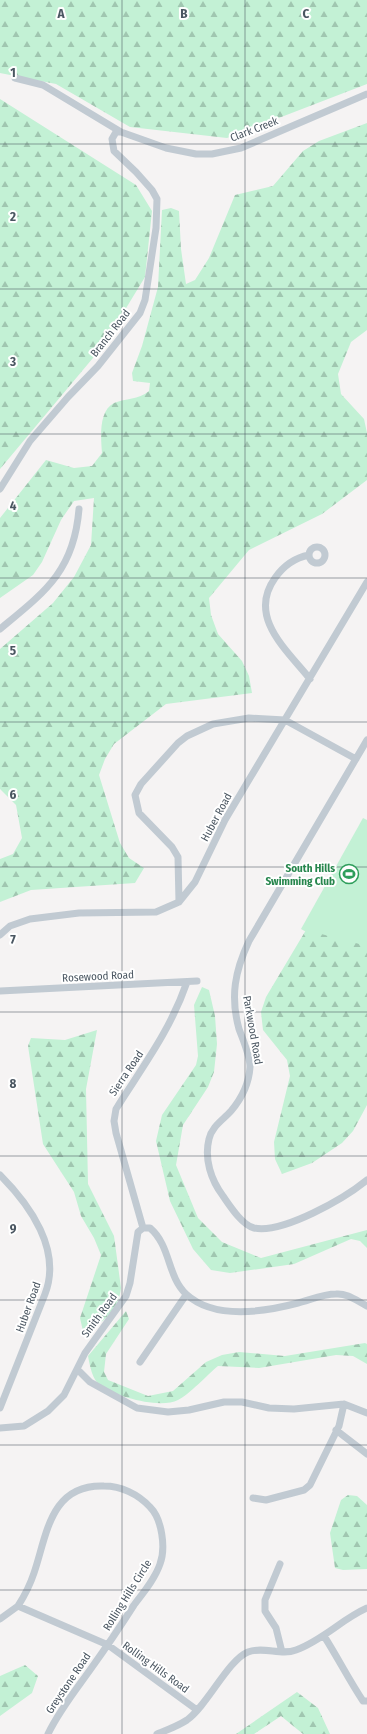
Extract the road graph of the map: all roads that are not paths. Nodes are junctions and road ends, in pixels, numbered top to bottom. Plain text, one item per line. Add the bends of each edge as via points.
1 (16, 78) dead end
2 (367, 94) edge
3 (121, 132) junction
4 (0, 489) edge
5 (78, 509) dead end
6 (309, 555) dead end
7 (367, 582) edge
8 (0, 629) edge
9 (310, 679) junction
10 (285, 720) junction
11 (367, 740) edge
12 (356, 760) junction
13 (178, 902) junction
14 (0, 935) edge
15 (197, 981) dead end
16 (187, 982) junction
17 (0, 991) edge
18 (0, 1175) edge
19 (367, 1180) edge
20 (143, 1228) junction
21 (186, 1295) junction
22 (367, 1306) edge
23 (140, 1362) dead end
24 (78, 1370) junction
25 (344, 1404) junction
26 (0, 1408) edge
27 (367, 1413) edge
28 (0, 1428) edge
29 (336, 1430) junction
30 (367, 1454) edge
31 (253, 1498) dead end
32 (280, 1564) dead end
33 (18, 1606) junction
34 (367, 1608) edge
35 (0, 1619) edge
36 (324, 1636) junction
37 (108, 1645) junction
38 (282, 1652) junction
39 (367, 1701) edge
40 (197, 1710) junction
41 (48, 1734) edge
42 (157, 1734) edge

1 - 3 street, Clark Creek via 43,85
2 - 3 street, Clark Creek via 241,148 212,154 196,154 173,149
3 - 4 street, Branch Road via 116,132 113,136 114,151 136,172 157,199 156,228 145,300 140,313 98,366 68,396 30,441
5 - 8 street via 77,527 70,554 55,580
6 - 9 street via 295,558 280,570 269,586 265,604 266,615 276,636
7 - 9 street, Huber Road
9 - 10 street, Huber Road
10 - 12 street
10 - 13 street, Huber Road via 225,820 195,882
10 - 13 street via 249,718 213,724 178,743 141,784 135,795 139,813 172,847 178,857
11 - 12 street, Parkwood Road
12 - 19 street, Parkwood Road via 249,941 239,963 234,1004 250,1065 248,1079 243,1095 216,1125 209,1138 207,1154 216,1187 245,1224 254,1228 293,1222 351,1192
13 - 14 street, Huber Road via 156,912 79,913 30,919 10,926
15 - 16 street, Rosewood Road
16 - 17 street, Rosewood Road
16 - 20 street, Sierra Road via 178,1009 163,1037 116,1109 116,1133
18 - 26 street, Huber Road via 18,1192 32,1213 43,1236 50,1276
20 - 21 street via 150,1228 164,1244 177,1284
20 - 24 street, Smith Road via 138,1232 126,1296 85,1353
21 - 22 street via 222,1310 242,1312 263,1311 325,1294 338,1293
21 - 23 street
24 - 25 street via 90,1382 137,1408 168,1412 224,1402 294,1409
24 - 28 street, Smith Road via 64,1395 48,1411 24,1426
25 - 27 street
25 - 29 street
29 - 30 street
29 - 31 street via 310,1485 304,1490 266,1500
32 - 38 street via 265,1600 265,1611 276,1628
33 - 35 street
33 - 37 street, Rolling Hills Road
33 - 37 street, Rolling Hills Circle via 34,1573 49,1521 58,1506 75,1491 94,1486 111,1486 130,1492 153,1510 161,1532 163,1548 160,1564 153,1578
34 - 36 street
36 - 38 street via 295,1651
36 - 39 street via 342,1664 349,1681 363,1701
37 - 40 street, Rolling Hills Road
37 - 41 street, Greystone Road via 66,1703
38 - 40 street via 248,1652 237,1660
40 - 42 street via 187,1720

